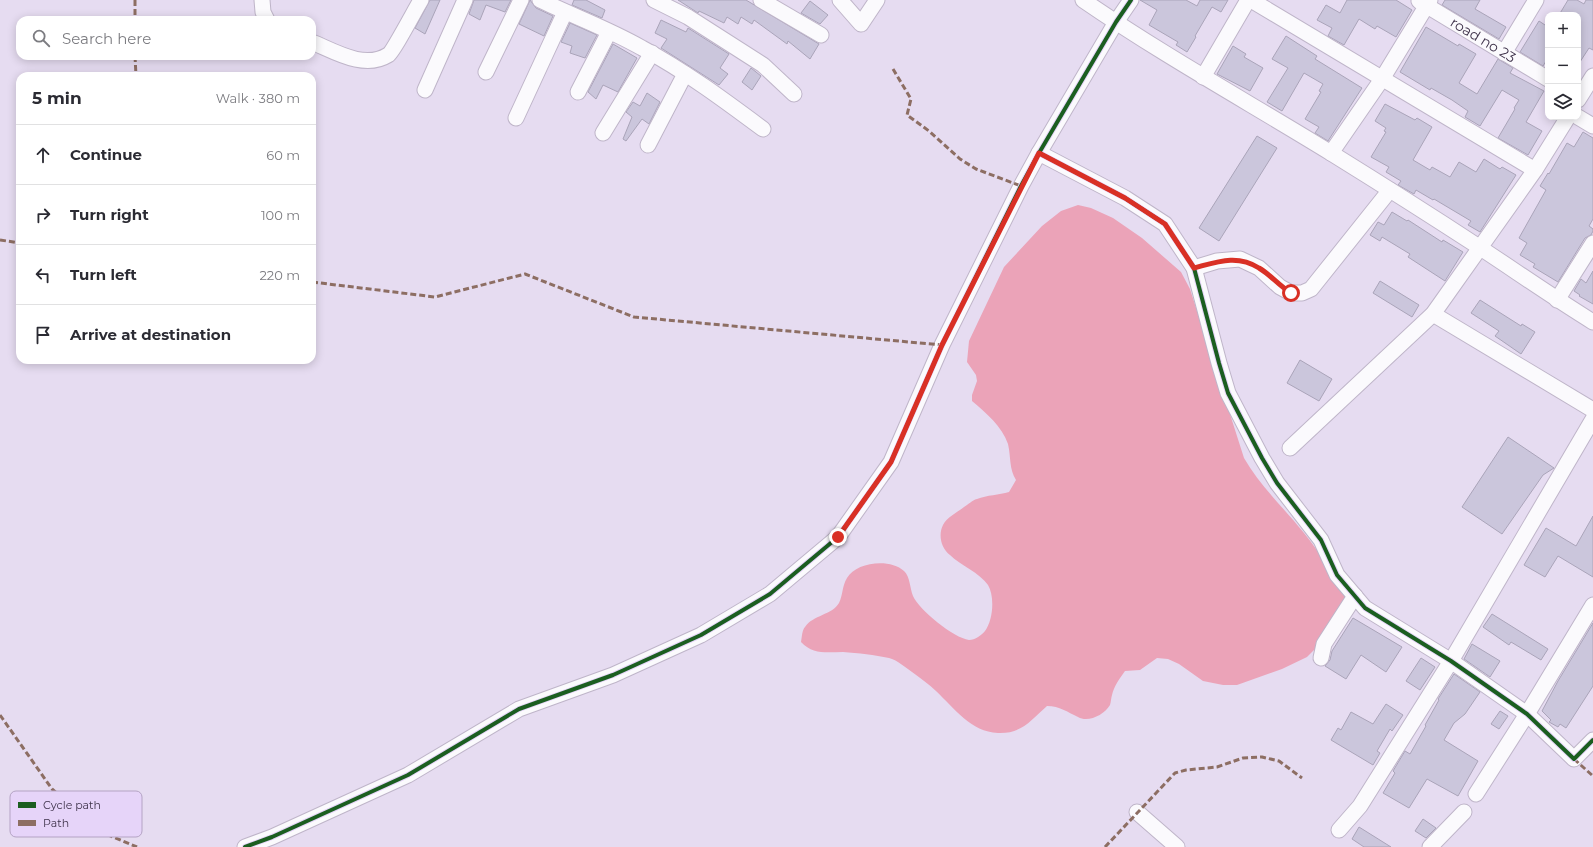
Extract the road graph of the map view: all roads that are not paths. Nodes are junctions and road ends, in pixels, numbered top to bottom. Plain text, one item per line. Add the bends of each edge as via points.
1 (262, 0) edge
2 (421, 0) edge
3 (465, 0) edge
4 (522, 0) edge
5 (540, 0) edge
6 (654, 0) edge
7 (761, 0) edge
8 (840, 0) edge
9 (877, 0) edge
10 (1083, 0) edge
11 (1131, 0) edge
12 (1248, 0) edge
13 (1251, 0) edge
14 (1536, 0) edge
15 (1424, 2) edge
16 (565, 12) junction
17 (265, 16) edge
18 (1116, 22) junction
19 (609, 32) junction
20 (821, 35) dead end
21 (316, 44) edge
22 (1504, 53) junction
23 (652, 54) junction
24 (486, 72) dead end
25 (685, 74) junction
26 (1593, 76) edge
27 (1202, 77) junction
28 (1545, 77) edge
29 (1382, 79) junction
30 (425, 90) dead end
31 (578, 92) dead end
32 (794, 94) dead end
33 (1581, 94) edge
34 (516, 118) dead end
35 (1581, 119) edge
36 (1566, 120) edge
37 (1593, 126) edge
38 (763, 129) dead end
39 (603, 133) dead end
40 (648, 145) dead end
41 (1039, 153) junction
42 (1330, 153) junction
43 (1535, 170) junction
44 (1390, 190) junction
45 (1593, 243) edge
46 (1480, 248) junction
47 (1194, 268) junction
48 (1557, 300) junction
49 (1433, 314) junction
50 (1593, 322) edge
51 (1593, 410) edge
52 (1593, 419) edge
53 (1290, 448) dead end
54 (1355, 596) junction
55 (1592, 610) edge
56 (1321, 658) dead end
57 (1451, 661) junction
58 (1527, 714) junction
59 (1593, 740) edge
60 (1476, 794) dead end
61 (1137, 812) dead end
62 (1464, 812) dead end
63 (1339, 830) dead end
64 (276, 842) edge
65 (245, 847) edge
66 (1177, 847) edge
67 (1430, 847) edge

1 - 17 street
2 - 21 street via 389,55 374,60 355,60
3 - 30 street
4 - 24 street
5 - 16 street
6 - 32 street via 688,17 763,65
7 - 20 street
8 - 9 street via 861,24
10 - 18 street
11 - 18 street
12 - 27 street
13 - 29 street
14 - 22 street
15 - 22 street, road no 23
15 - 29 street
16 - 19 street
16 - 34 street
18 - 27 street
18 - 41 street
19 - 23 street
19 - 31 street
22 - 28 street, road no 23
23 - 25 street
23 - 39 street
25 - 38 street via 724,99
25 - 40 street
26 - 33 street
27 - 42 street
29 - 42 street
29 - 43 street
35 - 37 street
36 - 43 street
41 - 47 street via 1125,198 1165,224
41 - 64 street via 942,345 891,462 838,537 770,594 701,635 613,675 519,708 408,775
42 - 44 street
43 - 46 street
44 - 46 street
44 - 47 street via 1311,289 1302,293 1291,293 1259,268 1240,259
45 - 48 street
46 - 48 street
46 - 49 street
47 - 54 street via 1228,393 1278,484 1321,540 1337,575
48 - 50 street
49 - 51 street
49 - 53 street
52 - 57 street
54 - 56 street via 1324,644
54 - 57 street via 1365,608
55 - 58 street
57 - 58 street
57 - 63 street via 1360,806
58 - 59 street via 1574,759
58 - 60 street
61 - 66 street
62 - 67 street
64 - 65 street

